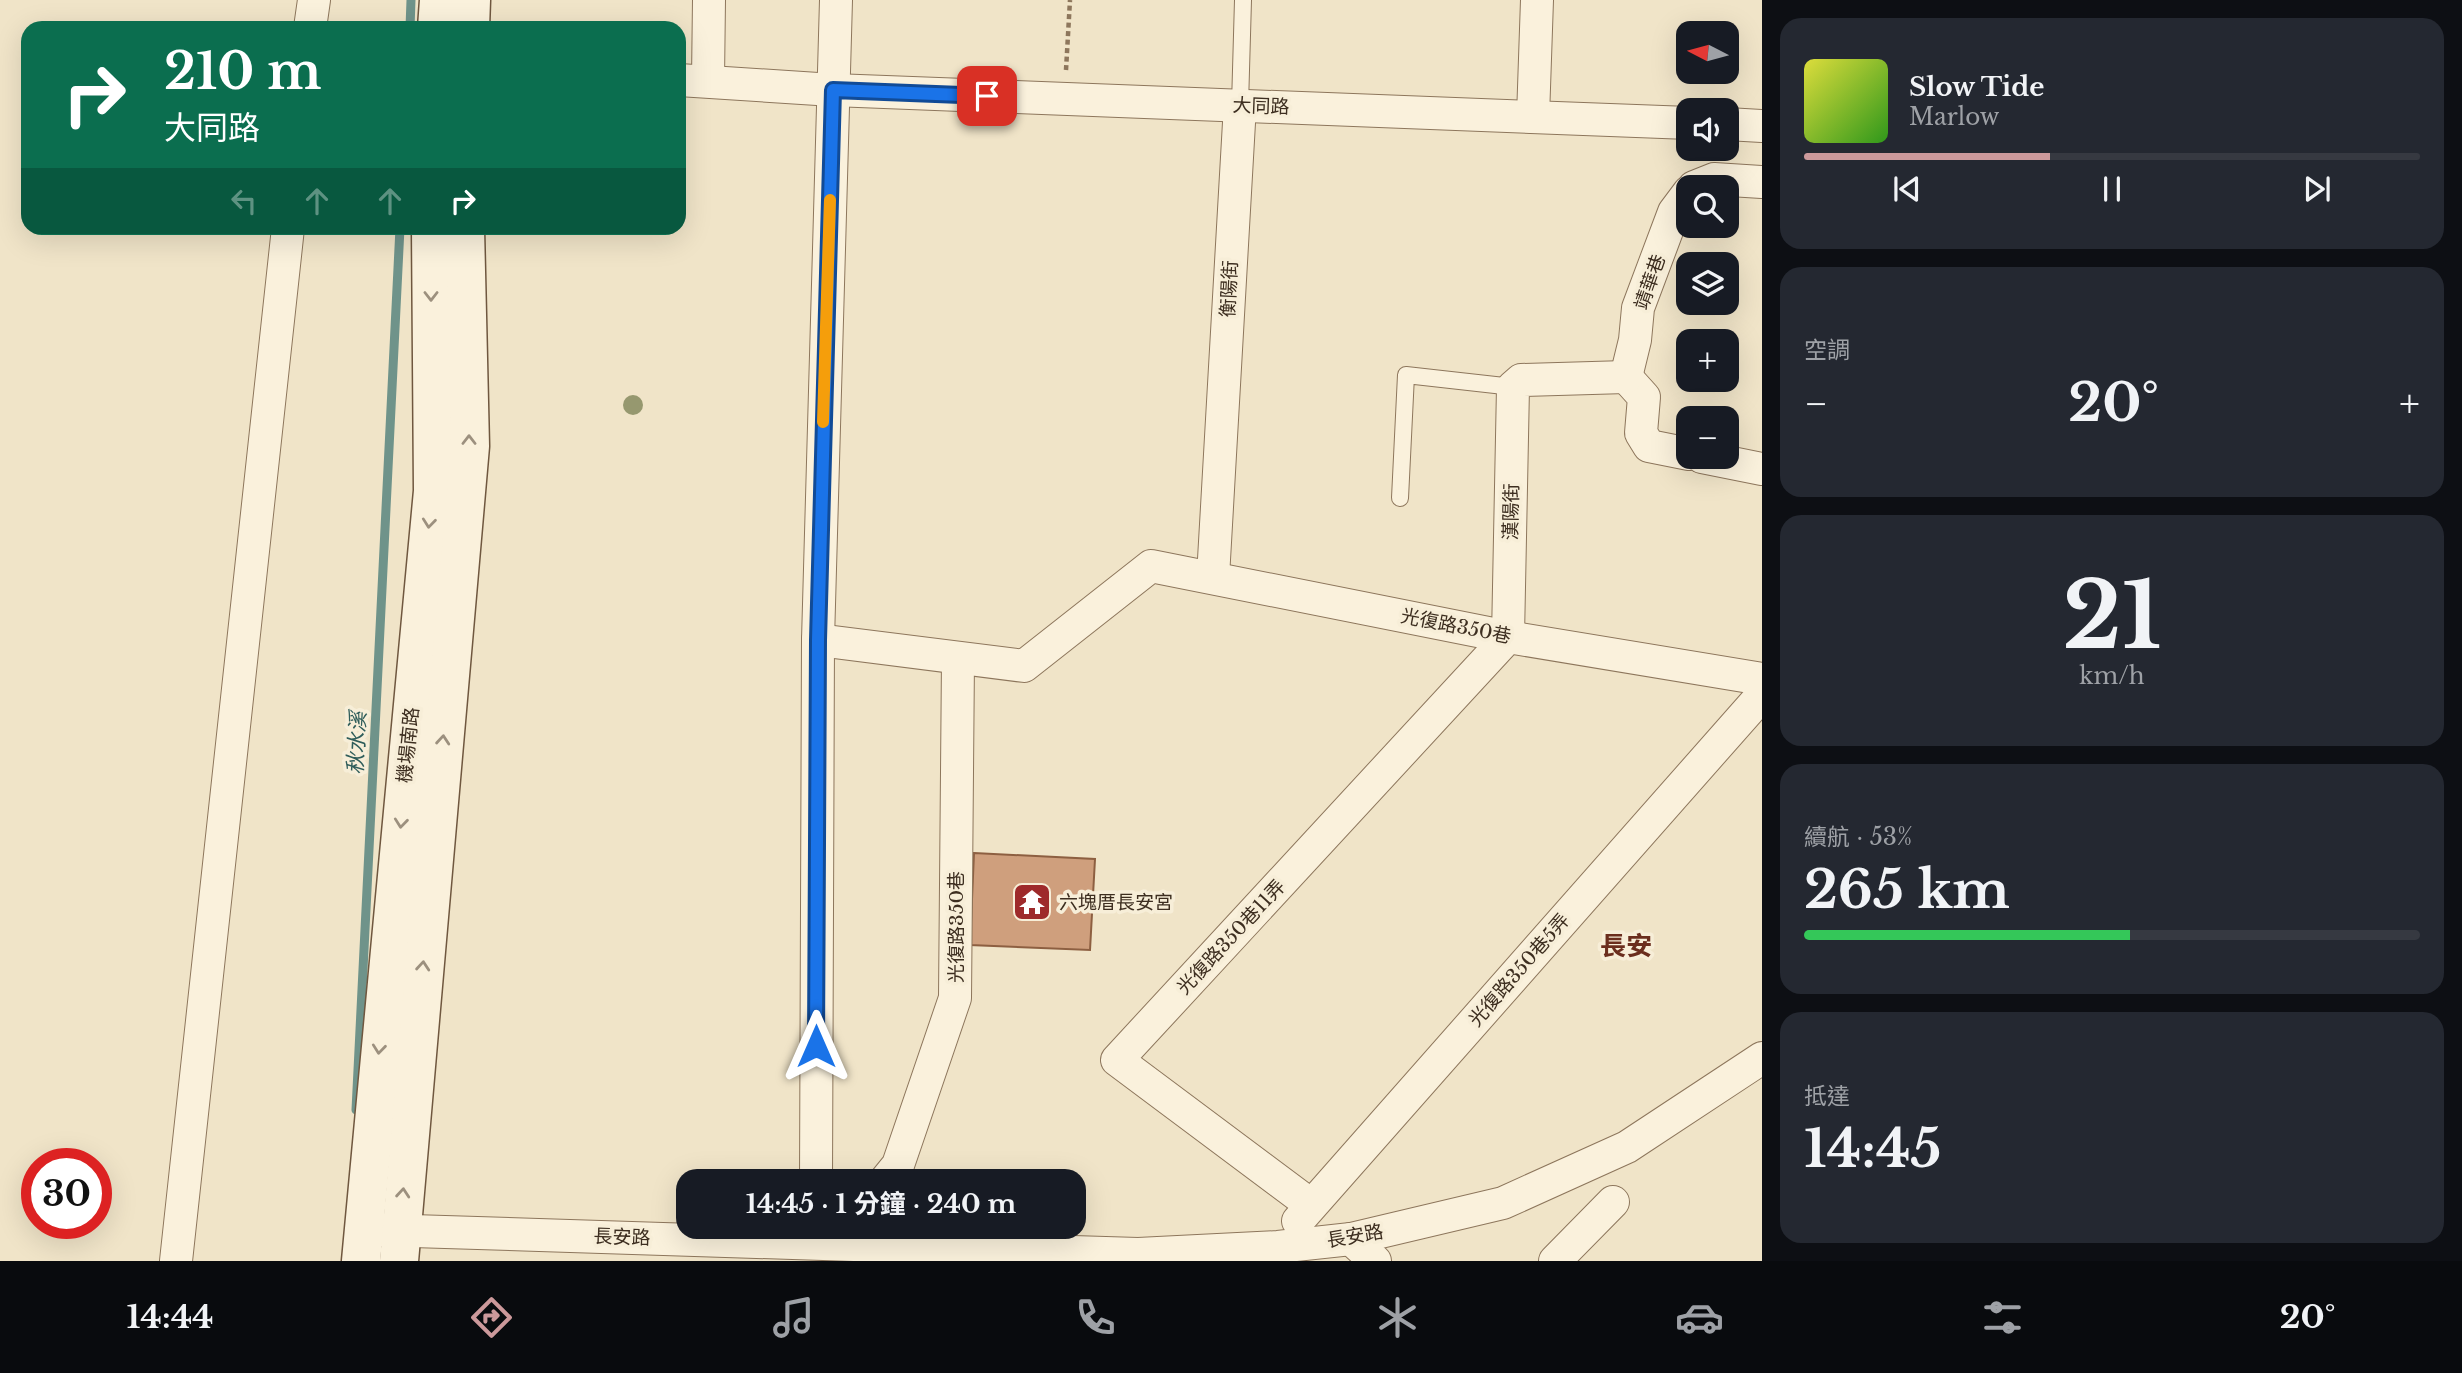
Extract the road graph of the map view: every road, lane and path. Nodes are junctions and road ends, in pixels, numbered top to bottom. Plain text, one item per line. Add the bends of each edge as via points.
1 (314, 0) edge
2 (439, 0) edge
3 (471, 0) edge
4 (709, 0) edge
5 (836, 0) edge
6 (1070, 0) edge
7 (1243, 0) edge
8 (1537, 0) edge
9 (311, 21) edge
10 (438, 21) edge
11 (470, 21) edge
12 (693, 79) edge
13 (833, 90) junction
14 (1064, 99) junction
15 (1240, 105) junction
16 (1533, 117) junction
17 (1676, 122) edge
18 (1739, 125) edge
19 (1762, 126) edge
20 (1739, 181) edge
21 (1762, 182) edge
22 (1676, 209) edge
23 (287, 235) edge
24 (431, 235) edge
25 (465, 235) edge
26 (1626, 377) junction
27 (1513, 387) junction
28 (1676, 451) edge
29 (1739, 464) edge
30 (1762, 469) edge
31 (1400, 498) dead end
32 (1213, 577) junction
33 (1508, 637) junction
34 (818, 640) junction
35 (958, 659) junction
36 (1762, 679) edge
37 (1762, 695) edge
38 (1762, 1058) edge
39 (816, 1169) edge
40 (895, 1169) edge
41 (1613, 1202) dead end
42 (1311, 1205) junction
43 (1351, 1238) junction
44 (819, 1240) edge
45 (361, 1245) edge
46 (400, 1246) edge
47 (1278, 1247) junction
48 (662, 1250) edge
49 (176, 1261) edge
50 (1374, 1261) edge
51 (1555, 1261) edge

1 - 9 street
2 - 10 street
3 - 11 street
4 - 12 street
5 - 13 street
6 - 14 path
7 - 15 lane, 衡陽街
8 - 16 street
12 - 13 street, 大同路
13 - 14 street, 大同路
13 - 34 street
14 - 15 street, 大同路
15 - 16 street, 大同路
15 - 32 street, 衡陽街
16 - 17 street, 大同路
18 - 19 street
20 - 21 street
22 - 26 street, 靖華巷 via 1639,308
23 - 49 street
24 -> 45 street, 機場南路 via 433,491
46 -> 25 street, 機場南路 via 470,446
26 - 27 street via 1521,380
26 - 28 street via 1644,397 1641,433 1649,446
27 - 31 lane via 1406,375
27 - 33 street, 漢陽街
29 - 30 street
32 - 33 street, 光復路350巷
32 - 35 street, 光復路350巷 via 1151,566 1024,666
33 - 36 street, 光復路350巷
33 - 42 street, 光復路350巷11弄 via 1118,1060
34 - 35 street
34 - 39 street
35 - 40 street, 光復路350巷 via 955,998
37 - 42 street, 光復路350巷5弄
38 - 43 street, 長安路 via 1627,1147 1503,1203
41 - 51 street
42 - 47 street, 光復路350巷5弄
43 - 47 street, 長安路
43 - 50 street
44 - 47 street, 長安路 via 1138,1254
44 - 48 street, 長安路
45 - 46 street, 長安路
46 - 48 street, 長安路

